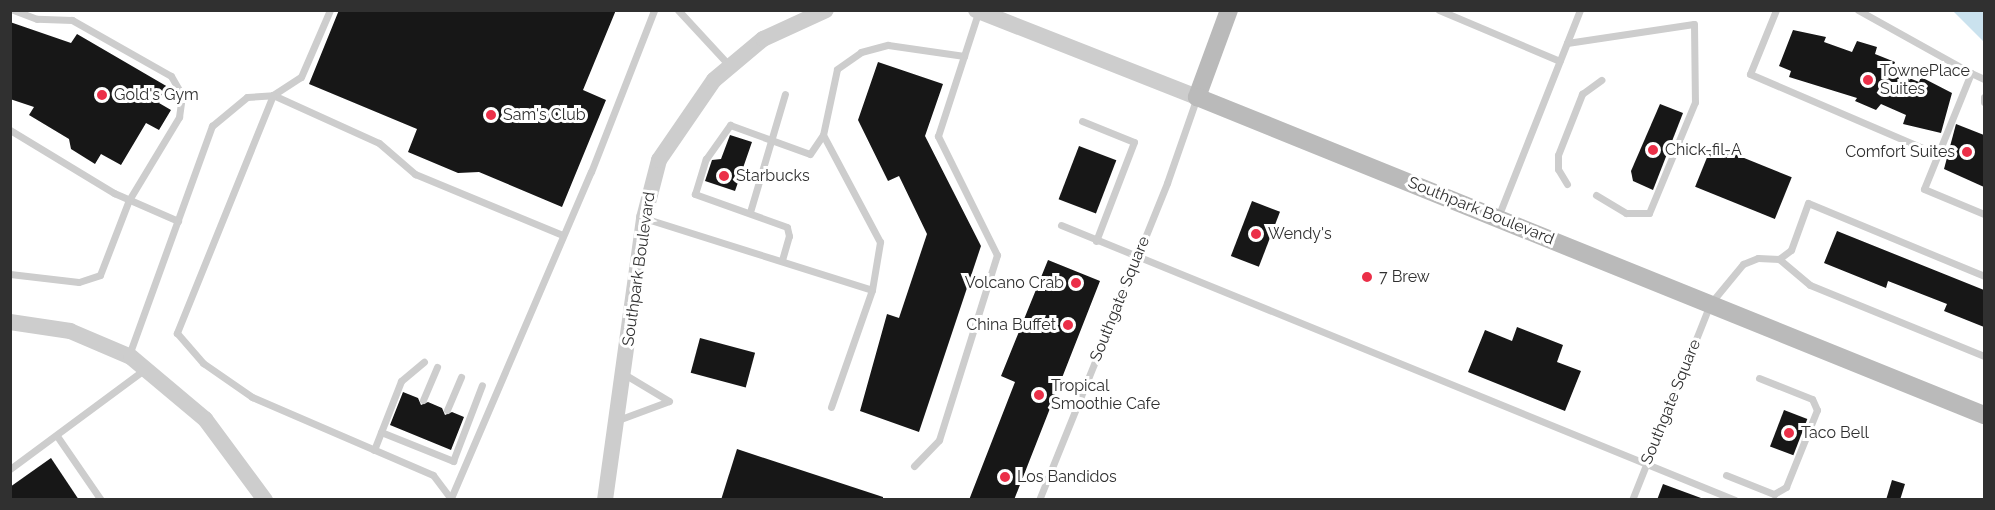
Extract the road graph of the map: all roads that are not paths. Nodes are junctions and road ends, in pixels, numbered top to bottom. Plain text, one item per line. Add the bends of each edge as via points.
1 (13, 10) edge
2 (330, 10) edge
3 (654, 10) edge
4 (678, 10) edge
5 (826, 10) edge
6 (1229, 10) edge
7 (1439, 10) edge
8 (1580, 10) edge
9 (1776, 10) edge
10 (1858, 10) edge
11 (977, 11) edge
12 (1567, 43) junction
13 (964, 56) junction
14 (1560, 61) junction
15 (730, 66) junction
16 (1971, 73) junction
17 (1984, 79) edge
18 (1601, 80) dead end
19 (785, 93) dead end
20 (273, 95) junction
21 (1197, 97) junction
22 (1082, 122) dead end
23 (10, 130) edge
24 (823, 135) junction
25 (771, 138) junction
26 (1937, 153) junction
27 (1567, 184) dead end
28 (1596, 195) dead end
29 (129, 200) junction
30 (750, 212) junction
31 (1984, 214) edge
32 (644, 218) junction
33 (1497, 218) junction
34 (178, 221) junction
35 (1061, 225) dead end
36 (562, 235) junction
37 (1096, 241) junction
38 (1136, 258) junction
39 (1779, 259) junction
40 (782, 260) junction
41 (10, 274) edge
42 (1984, 276) edge
43 (872, 290) junction
44 (1710, 304) junction
45 (10, 322) edge
46 (129, 356) junction
47 (1984, 356) edge
48 (424, 362) dead end
49 (437, 367) dead end
50 (146, 368) junction
51 (624, 374) junction
52 (460, 377) dead end
53 (1759, 378) dead end
54 (482, 386) dead end
55 (423, 400) dead end
56 (831, 407) dead end
57 (447, 410) dead end
58 (1984, 415) edge
59 (618, 420) junction
60 (381, 432) junction
61 (408, 433) dead end
62 (57, 436) junction
63 (405, 441) junction
64 (434, 443) dead end
65 (375, 450) junction
66 (430, 452) junction
67 (1647, 463) junction
68 (914, 466) dead end
69 (10, 469) edge
70 (1726, 475) dead end
71 (451, 499) edge
72 (101, 500) edge
73 (265, 500) edge
74 (604, 500) edge
75 (1039, 500) edge
76 (1632, 500) edge
77 (1735, 500) edge

1 - 29 lane via 36,19 72,20 171,76 182,95 179,117
2 - 20 lane via 301,77
3 - 36 lane
4 - 15 lane
5 - 15 street, Southpark Boulevard via 763,39
6 - 21 main road
7 - 14 lane
8 - 12 lane
9 - 26 lane via 1750,74
10 - 16 lane
11 - 13 lane
11 - 21 street, Southpark Boulevard
12 - 14 lane
12 - 28 lane via 1694,24 1695,102 1649,213 1626,213
13 - 24 lane via 888,45 861,52 837,69
13 - 68 lane via 938,136 997,255 939,440
14 - 33 lane
15 - 32 street, Southpark Boulevard via 698,99 669,142 651,182
16 - 17 lane
16 - 26 lane
18 - 27 lane via 1582,94 1558,155 1558,170
19 - 25 lane
20 - 34 lane via 248,96 212,126
20 - 36 lane via 379,143 415,174
20 - 65 lane via 177,333 202,363 252,397
21 - 33 main road, Southpark Boulevard
21 - 38 lane, Southgate Square
22 - 37 lane via 1134,142
23 - 29 lane
24 - 25 lane via 810,154
24 - 43 lane via 880,242
25 - 30 lane
25 - 30 lane via 730,125 706,159 696,194
26 - 31 lane via 1924,189
29 - 34 lane
29 - 41 lane via 100,275 92,280
30 - 40 lane via 787,226 789,236
32 - 40 lane
32 - 51 street, Southpark Boulevard
33 - 44 main road, Southpark Boulevard
34 - 46 lane
35 - 37 lane
36 - 71 lane
37 - 38 lane
38 - 67 lane
38 - 75 lane, Southgate Square
39 - 42 lane via 1791,250 1808,203
39 - 44 lane, Southgate Square via 1758,258 1743,264
39 - 47 lane via 1810,285
40 - 43 lane
43 - 56 lane
44 - 58 main road, Southpark Boulevard
44 - 67 lane, Southgate Square
45 - 46 street via 70,331
46 - 50 street
48 - 60 lane via 401,381
49 - 55 lane
50 - 62 lane
50 - 73 street via 205,419
51 - 59 street, Southpark Boulevard
51 - 59 lane via 669,400
52 - 57 lane
53 - 70 lane via 1812,399 1817,410 1786,487 1774,494
54 - 66 lane via 453,461
59 - 74 street, Southpark Boulevard
60 - 63 lane
60 - 65 lane
61 - 63 lane
62 - 69 lane
62 - 72 lane
63 - 66 lane
64 - 66 lane
65 - 71 lane via 433,475
67 - 76 lane, Southgate Square
67 - 77 lane

